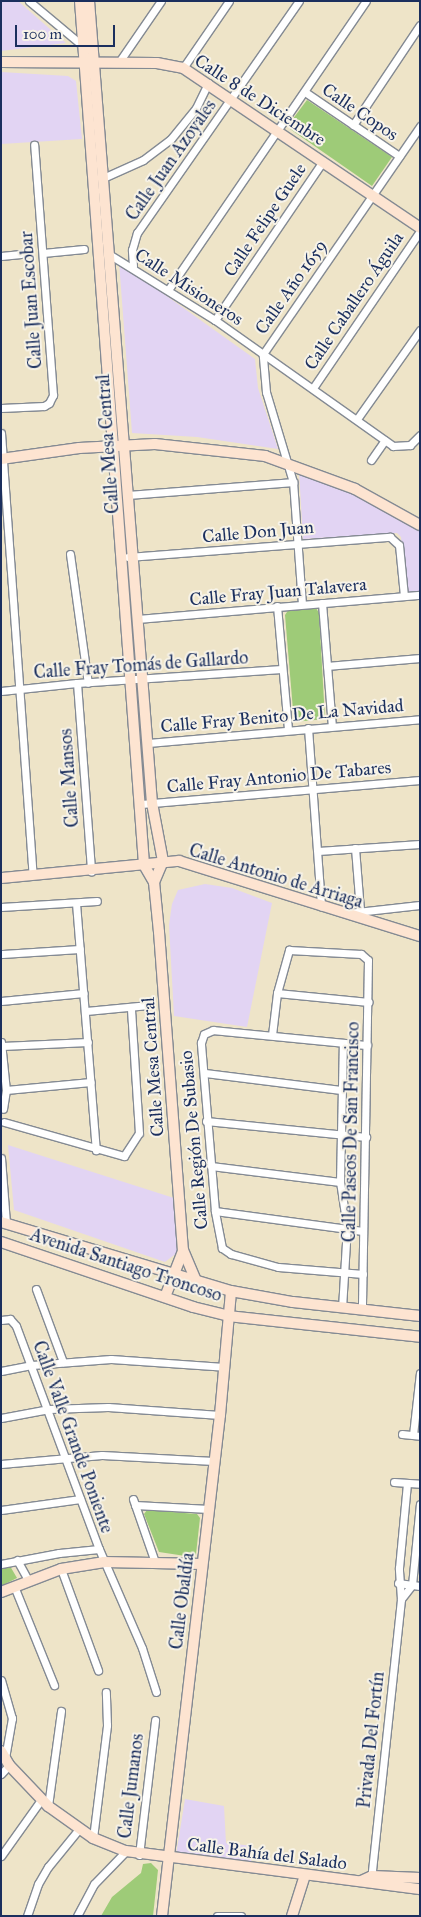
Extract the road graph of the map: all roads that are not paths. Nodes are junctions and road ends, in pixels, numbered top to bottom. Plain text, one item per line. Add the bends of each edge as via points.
1 (29, 1) edge
2 (80, 1) edge
3 (89, 1) edge
4 (161, 1) edge
5 (229, 1) edge
6 (299, 1) edge
7 (366, 1) edge
8 (420, 25) edge
9 (84, 47) junction
10 (89, 61) junction
11 (1, 62) edge
12 (119, 62) junction
13 (183, 68) junction
14 (208, 83) junction
15 (305, 92) junction
16 (232, 99) junction
17 (353, 125) junction
18 (420, 126) edge
19 (277, 130) junction
20 (34, 146) dead end
21 (399, 156) junction
22 (323, 161) junction
23 (103, 178) junction
24 (372, 195) junction
25 (420, 229) edge
26 (84, 249) dead end
27 (100, 250) junction
28 (43, 253) junction
29 (21, 254) dead end
30 (110, 254) junction
31 (1, 256) edge
32 (133, 266) junction
33 (168, 290) junction
34 (215, 320) junction
35 (420, 330) edge
36 (263, 354) junction
37 (313, 388) junction
38 (1, 408) edge
39 (358, 419) junction
40 (1, 433) edge
41 (420, 435) edge
42 (385, 440) junction
43 (118, 445) junction
44 (2, 459) edge
45 (371, 460) dead end
46 (290, 464) junction
47 (293, 482) junction
48 (128, 495) junction
49 (4, 505) edge
50 (420, 524) edge
51 (298, 543) junction
52 (70, 554) dead end
53 (128, 558) junction
54 (420, 595) edge
55 (404, 596) junction
56 (322, 603) junction
57 (302, 604) junction
58 (277, 606) junction
59 (138, 619) junction
60 (420, 658) edge
61 (327, 666) junction
62 (282, 669) junction
63 (131, 680) junction
64 (143, 680) junction
65 (77, 683) junction
66 (88, 683) junction
67 (21, 689) junction
68 (1, 691) edge
69 (420, 718) edge
70 (332, 726) junction
71 (308, 728) junction
72 (288, 730) junction
73 (148, 743) junction
74 (420, 780) edge
75 (314, 789) junction
76 (152, 803) junction
77 (141, 804) junction
78 (420, 844) edge
79 (355, 848) junction
80 (318, 851) junction
81 (163, 861) junction
82 (144, 865) junction
83 (91, 871) junction
84 (34, 875) junction
85 (1, 878) edge
86 (154, 882) junction
87 (96, 901) dead end
88 (76, 903) junction
89 (420, 906) edge
90 (1, 907) edge
91 (321, 907) junction
92 (360, 910) junction
93 (344, 914) junction
94 (420, 936) edge
95 (80, 949) junction
96 (1, 954) edge
97 (277, 993) junction
98 (84, 994) junction
99 (1, 1001) edge
100 (369, 1002) junction
101 (149, 1005) dead end
102 (131, 1008) junction
103 (86, 1011) junction
104 (272, 1034) junction
105 (1, 1042) edge
106 (88, 1042) junction
107 (343, 1044) junction
108 (367, 1045) junction
109 (2, 1046) edge
110 (205, 1073) junction
111 (91, 1082) junction
112 (6, 1090) junction
113 (341, 1090) junction
114 (2, 1108) edge
115 (206, 1121) junction
116 (2, 1123) edge
117 (341, 1134) junction
118 (366, 1137) junction
119 (96, 1150) junction
120 (1, 1158) edge
121 (211, 1166) junction
122 (340, 1182) junction
123 (214, 1211) junction
124 (3, 1223) edge
125 (346, 1227) junction
126 (363, 1231) junction
127 (1, 1242) edge
128 (183, 1250) junction
129 (174, 1272) junction
130 (344, 1273) junction
131 (363, 1274) junction
132 (196, 1280) junction
133 (36, 1289) dead end
134 (231, 1291) junction
135 (165, 1297) junction
136 (342, 1308) junction
137 (362, 1310) junction
138 (228, 1316) junction
139 (420, 1316) edge
140 (1, 1320) edge
141 (420, 1337) edge
142 (62, 1362) junction
143 (32, 1365) junction
144 (224, 1367) junction
145 (1, 1371) edge
146 (420, 1373) edge
147 (419, 1388) edge
148 (49, 1410) junction
149 (220, 1416) junction
150 (1, 1418) edge
151 (402, 1434) dead end
152 (417, 1435) edge
153 (66, 1457) junction
154 (214, 1460) junction
155 (1, 1464) edge
156 (394, 1482) dead end
157 (407, 1483) junction
158 (420, 1484) edge
159 (80, 1499) junction
160 (420, 1504) edge
161 (209, 1509) junction
162 (1, 1510) edge
163 (404, 1530) junction
164 (417, 1531) junction
165 (99, 1549) junction
166 (17, 1560) junction
167 (104, 1562) junction
168 (155, 1562) junction
169 (1, 1564) edge
170 (202, 1564) junction
171 (61, 1569) junction
172 (28, 1580) junction
173 (398, 1584) junction
174 (412, 1585) junction
175 (14, 1586) junction
176 (420, 1586) edge
177 (1, 1592) edge
178 (401, 1599) junction
179 (98, 1670) dead end
180 (1, 1680) edge
181 (54, 1685) dead end
182 (106, 1692) dead end
183 (156, 1692) dead end
184 (61, 1711) dead end
185 (155, 1720) dead end
186 (5, 1758) edge
187 (1, 1774) edge
188 (44, 1803) junction
189 (79, 1829) junction
190 (93, 1838) junction
191 (126, 1851) junction
192 (139, 1855) junction
193 (1, 1856) edge
194 (168, 1858) junction
195 (305, 1876) junction
196 (420, 1878) edge
197 (368, 1881) junction
198 (420, 1889) edge
199 (218, 1915) edge
200 (26, 1916) edge
201 (77, 1916) edge
202 (162, 1916) edge
203 (241, 1916) edge
204 (292, 1916) edge

1 - 9 street
2 - 9 main road, Calle Mesa Central
3 - 10 main road, Calle Mesa Central
4 - 12 street
5 - 13 street
6 - 16 street, Calle Juan Azoyales
7 - 15 street
8 - 17 street
9 - 10 main road, Calle Mesa Central
10 - 11 main road, Calle 8 de Diciembre
10 - 12 main road, Calle 8 de Diciembre
10 - 23 main road, Calle Mesa Central
10 - 27 main road, Calle Mesa Central
12 - 13 main road, Calle 8 de Diciembre via 157,63
13 - 14 main road, Calle 8 de Diciembre
14 - 16 main road, Calle 8 de Diciembre
14 - 23 street via 196,108 170,140 143,160
15 - 17 street, Calle Copos
15 - 19 street
16 - 19 main road, Calle 8 de Diciembre
16 - 32 street, Calle Juan Azoyales via 138,233 132,250
17 - 21 street, Calle Copos
18 - 21 street, Calle Año 1659
19 - 22 main road, Calle 8 de Diciembre
19 - 33 street
20 - 28 street, Calle Juan Escobar
21 - 24 street, Calle Año 1659
22 - 24 main road, Calle 8 de Diciembre
22 - 34 street, Calle Felipe Guele
23 - 30 main road, Calle Mesa Central
24 - 25 main road, Calle 8 de Diciembre
24 - 36 street, Calle Año 1659
25 - 37 street, Calle Caballero Águila
26 - 28 street
27 - 30 street, Calle Misioneros
27 - 43 main road, Calle Mesa Central
28 - 38 street, Calle Juan Escobar via 52,400 44,406
29 - 31 street
30 - 32 street, Calle Misioneros
30 - 43 main road, Calle Mesa Central
32 - 33 street, Calle Misioneros
33 - 34 street, Calle Misioneros
34 - 36 street, Calle Misioneros
35 - 39 street
36 - 37 street, Calle Misioneros
36 - 46 street, Calle Año 1659 via 266,392
37 - 39 street, Calle Misioneros
39 - 42 street, Calle Misioneros
40 - 44 street
41 - 42 street, Calle Misioneros via 410,445 399,448
42 - 45 street
43 - 44 main road
43 - 46 main road via 184,445 265,456
43 - 48 main road, Calle Mesa Central
43 - 53 main road, Calle Mesa Central
44 - 49 street
46 - 47 street, Calle Año 1659
46 - 50 main road via 355,489
47 - 48 street
47 - 51 street, Calle Año 1659
48 - 53 main road, Calle Mesa Central
49 - 67 street
51 - 53 street, Calle Don Juan
51 - 55 street, Calle Don Juan via 394,538 399,545
51 - 57 street, Calle Año 1659
52 - 66 street
53 - 59 main road, Calle Mesa Central
53 - 63 main road, Calle Mesa Central
54 - 55 street, Calle Fray Juan Talavera
55 - 56 street, Calle Fray Juan Talavera
56 - 57 street, Calle Fray Juan Talavera
56 - 61 street
57 - 58 street, Calle Fray Juan Talavera
58 - 59 street, Calle Fray Juan Talavera
58 - 62 street
59 - 64 main road, Calle Mesa Central
60 - 61 street
61 - 70 street
62 - 64 street, Calle Fray Tomás de Gallardo
62 - 72 street
63 - 64 street, Calle Fray Tomás de Gallardo
63 - 66 street, Calle Fray Tomás de Gallardo
63 - 77 main road, Calle Mesa Central
64 - 73 main road, Calle Mesa Central
65 - 66 street, Calle Fray Tomás de Gallardo
65 - 67 street, Calle Fray Tomás de Gallardo
65 - 83 street, Calle Mansos
67 - 68 street, Calle Fray Tomás de Gallardo
67 - 84 street
69 - 70 street, Calle Fray Benito De La Navidad
70 - 71 street, Calle Fray Benito De La Navidad
71 - 72 street, Calle Fray Benito De La Navidad
71 - 75 street
72 - 73 street, Calle Fray Benito De La Navidad
73 - 76 main road, Calle Mesa Central
74 - 75 street, Calle Fray Antonio De Tabares
75 - 76 street, Calle Fray Antonio De Tabares
75 - 80 street
76 - 77 street, Calle Fray Antonio De Tabares
76 - 81 main road, Calle Mesa Central
77 - 82 main road, Calle Mesa Central
78 - 79 street
79 - 80 street
79 - 92 street
80 - 91 street
81 - 82 main road, Calle Antonio de Arriaga
81 - 86 main road, Calle Mesa Central
81 - 91 main road, Calle Antonio de Arriaga via 204,867
82 - 83 main road, Calle Antonio de Arriaga
82 - 86 main road, Calle Mesa Central
83 - 84 main road, Calle Antonio de Arriaga
84 - 85 main road, Calle Antonio de Arriaga
86 - 128 main road, Calle Mesa Central
87 - 88 street
88 - 90 street
88 - 95 street
89 - 92 street
91 - 93 main road, Calle Antonio de Arriaga
92 - 93 street
93 - 94 main road, Calle Antonio de Arriaga
95 - 96 street
95 - 98 street
97 - 100 street
97 - 100 street, Calle Paseos De San Francisco via 285,956 292,948 365,956 370,965
97 - 104 street
98 - 99 street
98 - 103 street
100 - 108 street, Calle Paseos De San Francisco
101 - 102 street
102 - 103 street
102 - 119 street via 138,1137 124,1156
103 - 106 street
104 - 107 street
104 - 110 street, Calle Región De Subasio via 212,1030 204,1034 201,1043
105 - 109 street
106 - 109 street
106 - 111 street
107 - 108 street
107 - 113 street
108 - 118 street, Calle Paseos De San Francisco
109 - 112 street
110 - 113 street
110 - 115 street, Calle Región De Subasio
111 - 112 street
111 - 119 street
112 - 114 street
113 - 117 street
114 - 116 street
115 - 117 street
115 - 121 street, Calle Región De Subasio
116 - 119 street
117 - 118 street
117 - 122 street
118 - 126 street, Calle Paseos De San Francisco
120 - 124 street
121 - 122 street
121 - 123 street, Calle Región De Subasio
122 - 125 street
123 - 125 street
123 - 130 street, Calle Región De Subasio via 219,1245 231,1254 278,1267
124 - 129 main road, Avenida Santiago Troncoso
125 - 126 street
125 - 130 street
126 - 131 street, Calle Paseos De San Francisco
127 - 135 main road, Avenida Santiago Troncoso
128 - 129 main road
128 - 132 main road
129 - 132 main road, Avenida Santiago Troncoso
129 - 135 main road
130 - 131 street
130 - 136 street
131 - 137 street, Calle Paseos De San Francisco
132 - 134 main road, Avenida Santiago Troncoso
133 - 142 street
134 - 136 main road, Avenida Santiago Troncoso
134 - 138 main road, Calle Obaldía
135 - 138 main road, Avenida Santiago Troncoso
136 - 137 main road, Avenida Santiago Troncoso
137 - 139 main road, Avenida Santiago Troncoso
138 - 141 main road, Avenida Santiago Troncoso
138 - 144 main road, Calle Obaldía
140 - 143 street, Calle Valle Grande Poniente via 14,1322
142 - 143 street
142 - 144 street via 111,1359
143 - 145 street
143 - 148 street, Calle Valle Grande Poniente
144 - 149 main road, Calle Obaldía
146 - 147 street
147 - 152 street
148 - 149 street via 108,1407
148 - 150 street
148 - 153 street, Calle Valle Grande Poniente
149 - 154 main road, Calle Obaldía
151 - 152 street
153 - 154 street via 152,1456
153 - 155 street
153 - 159 street, Calle Valle Grande Poniente
154 - 161 main road, Calle Obaldía
156 - 157 street
157 - 158 street
157 - 163 street, Privada Del Fortín
159 - 162 street
159 - 165 street, Calle Valle Grande Poniente
160 - 164 street
161 - 168 street via 134,1502
161 - 170 main road, Calle Obaldía
163 - 164 street
163 - 173 street, Privada Del Fortín
164 - 174 street
165 - 166 street
165 - 167 street, Calle Valle Grande Poniente
166 - 169 street
166 - 172 street
167 - 168 main road
167 - 171 main road
167 - 183 street via 142,1648
168 - 170 main road
170 - 194 main road, Calle Obaldía
171 - 172 main road
171 - 179 street
172 - 175 main road
173 - 174 street
173 - 178 street, Privada Del Fortín
174 - 176 street
174 - 178 street
175 - 177 main road
175 - 181 street
178 - 197 street, Privada Del Fortín
180 - 186 street via 12,1718
182 - 190 street via 107,1725
184 - 188 street
185 - 192 street, Calle Jumanos
186 - 187 street
186 - 188 main road, Calle Bahía del Salado
188 - 189 main road, Calle Bahía del Salado
188 - 193 street
189 - 190 main road, Calle Bahía del Salado
189 - 200 street via 41,1878
190 - 191 main road, Calle Bahía del Salado
191 - 192 main road, Calle Bahía del Salado
191 - 201 street via 94,1884
192 - 194 main road, Calle Bahía del Salado
194 - 195 main road, Calle Bahía del Salado
194 - 202 main road, Calle Obaldía
195 - 197 main road, Calle Bahía del Salado
195 - 204 main road
196 - 197 main road, Calle Bahía del Salado
197 - 198 main road, Calle Bahía del Salado
199 - 203 street

